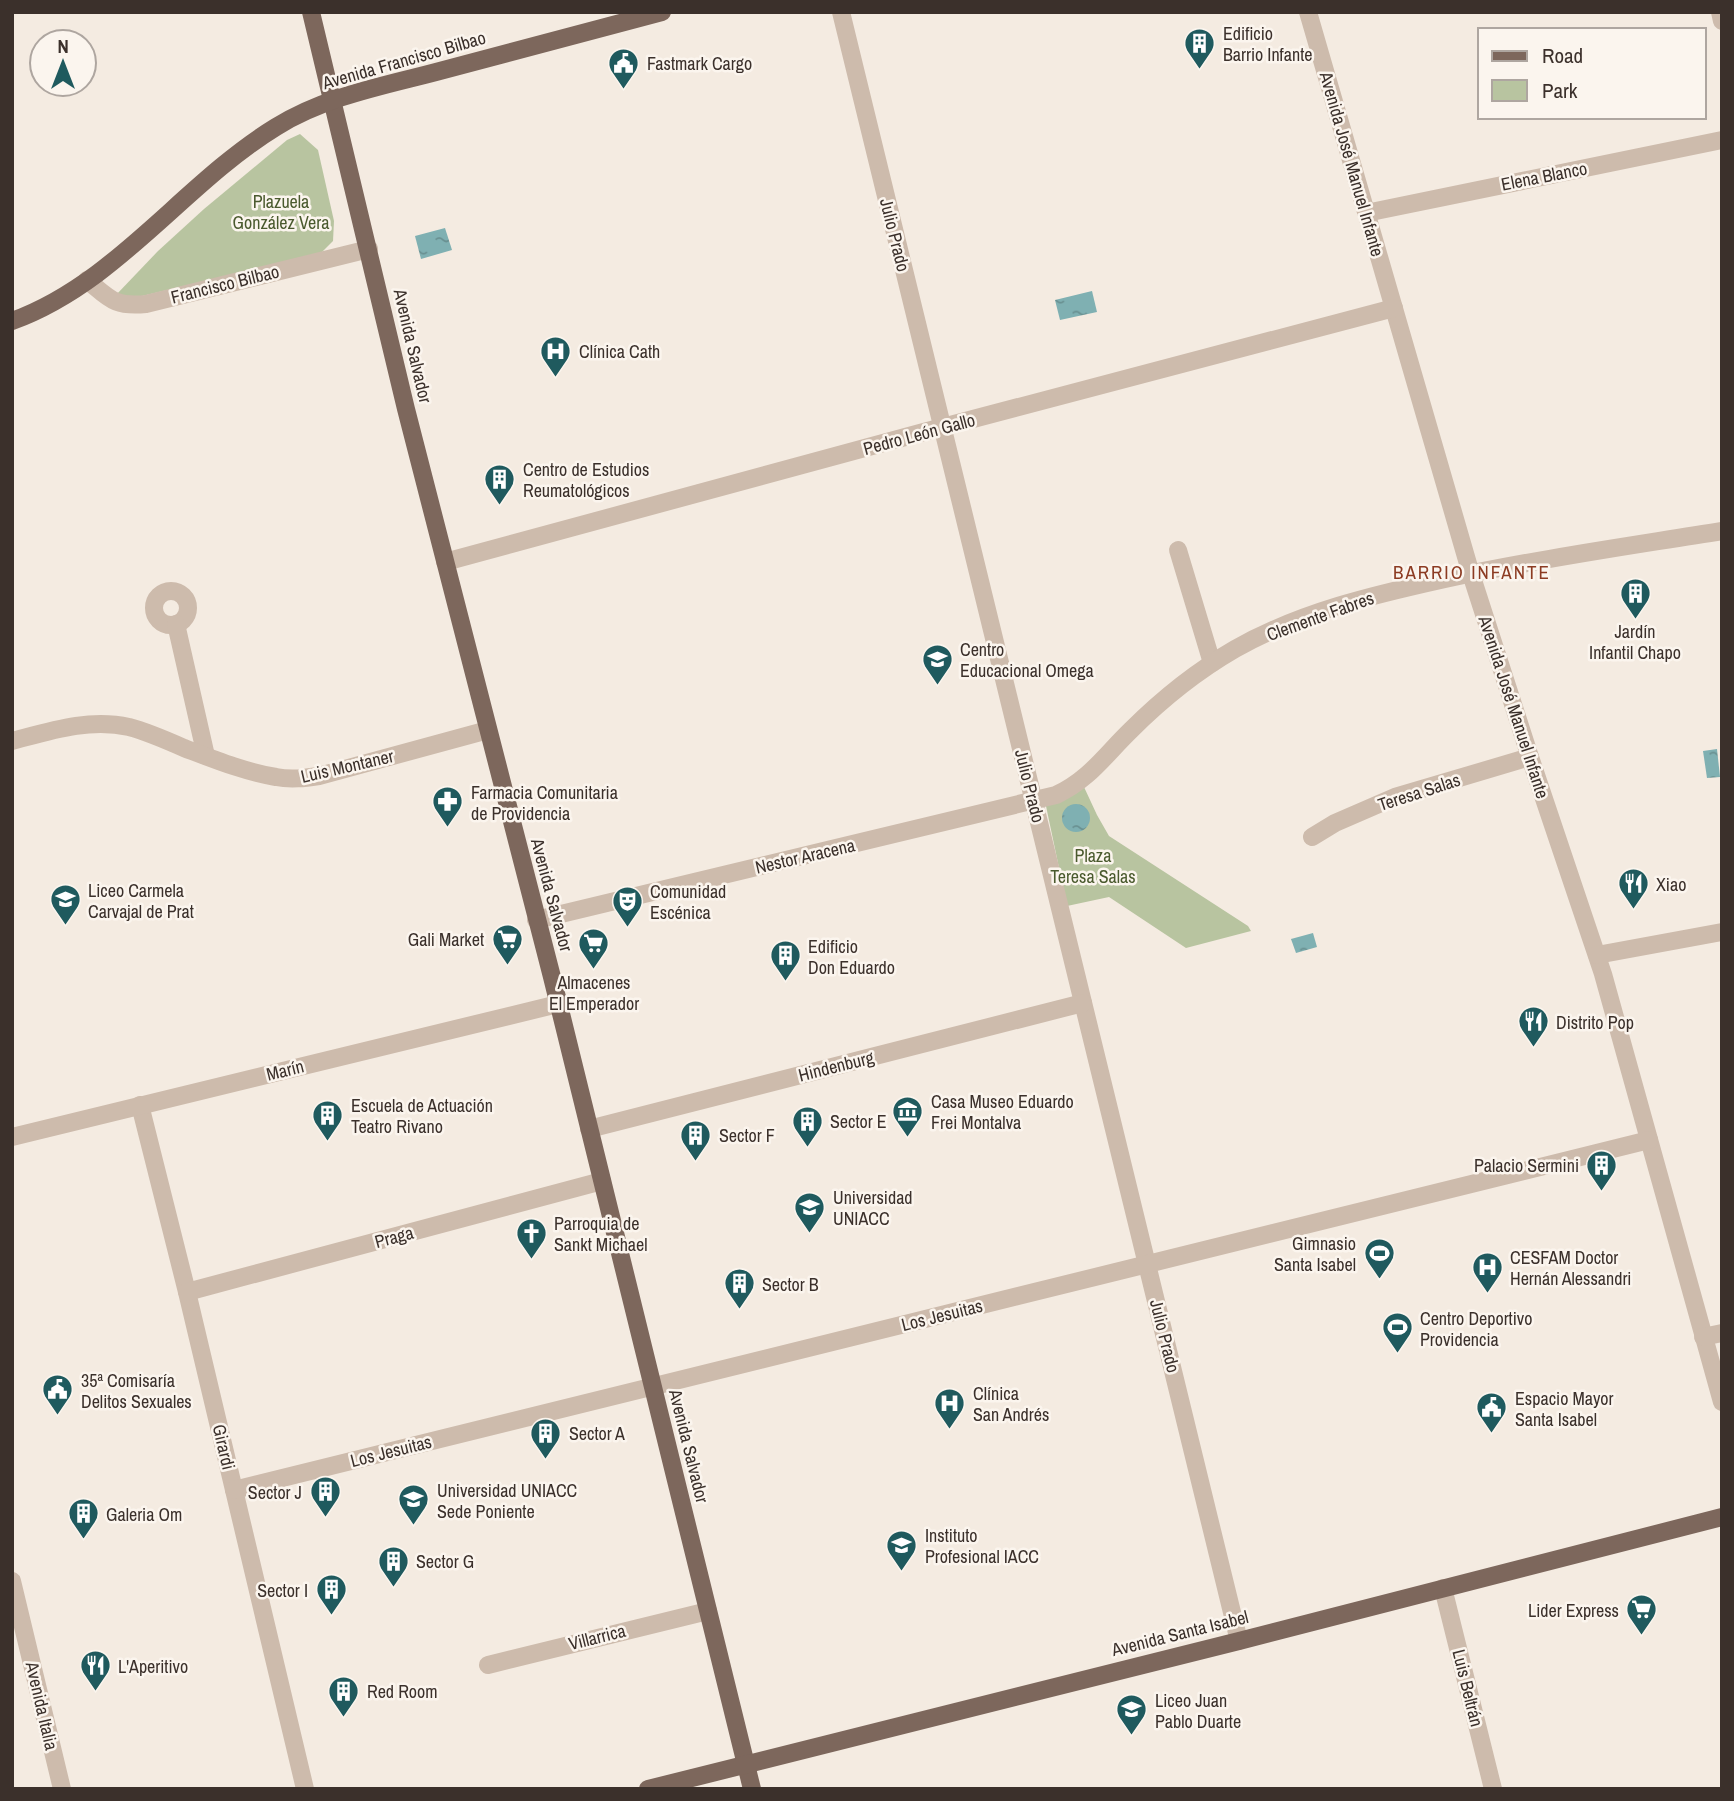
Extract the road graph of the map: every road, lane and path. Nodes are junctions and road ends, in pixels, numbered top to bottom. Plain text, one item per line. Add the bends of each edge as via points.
1 (311, 12) edge
2 (662, 12) edge
3 (841, 12) edge
4 (1308, 12) edge
5 (1720, 12) edge
6 (1722, 21) edge
7 (333, 101) junction
8 (1722, 140) edge
9 (1366, 213) junction
10 (369, 249) junction
11 (87, 280) junction
12 (1394, 308) junction
13 (12, 321) edge
14 (942, 427) junction
15 (1722, 531) edge
16 (1178, 550) dead end
17 (445, 562) junction
18 (1471, 574) junction
19 (176, 624) dead end
20 (1212, 663) junction
21 (488, 730) junction
22 (12, 741) edge
23 (206, 756) junction
24 (1530, 757) junction
25 (1034, 802) junction
26 (1312, 837) dead end
27 (536, 920) junction
28 (1722, 932) edge
29 (1597, 955) junction
30 (1083, 1003) junction
31 (558, 1004) junction
32 (140, 1105) junction
33 (589, 1129) junction
34 (12, 1137) edge
35 (1649, 1140) junction
36 (602, 1181) junction
37 (1147, 1264) junction
38 (187, 1292) junction
39 (1722, 1333) edge
40 (1703, 1337) junction
41 (653, 1387) junction
42 (1722, 1402) edge
43 (234, 1490) junction
44 (1722, 1517) edge
45 (12, 1581) edge
46 (1443, 1588) junction
47 (708, 1611) junction
48 (1239, 1641) junction
49 (488, 1665) dead end
50 (746, 1764) junction
51 (62, 1789) edge
52 (305, 1789) edge
53 (648, 1789) edge
54 (752, 1789) edge
55 (1493, 1789) edge

1 - 7 main road, Avenida Salvador
2 - 7 main road, Avenida Francisco Bilbao
3 - 14 street, Julio Prado
4 - 9 street, Avenida José Manuel Infante
5 - 6 street
7 - 10 main road, Avenida Salvador
7 - 11 main road, Avenida Francisco Bilbao via 256,140
8 - 9 street, Elena Blanco
9 - 12 street, Avenida José Manuel Infante
10 - 11 street, Francisco Bilbao via 146,304 117,304
10 - 17 main road, Avenida Salvador
11 - 13 main road, Avenida Francisco Bilbao via 58,300
12 - 14 street, Pedro León Gallo
12 - 18 street, Avenida José Manuel Infante
14 - 17 street, Pedro León Gallo
14 - 25 street, Julio Prado
15 - 18 street, Clemente Fabres
16 - 20 street
17 - 21 main road, Avenida Salvador
18 - 20 street, Clemente Fabres via 1331,608
18 - 24 street, Avenida José Manuel Infante
19 - 23 street
20 - 25 street, Clemente Fabres via 1168,695 1088,776 1067,790
21 - 23 street, Luis Montaner via 297,779 277,778
21 - 27 main road, Avenida Salvador
22 - 23 street, Luis Montaner via 80,724 126,727
24 - 26 street, Teresa Salas via 1395,797
24 - 29 street, Avenida José Manuel Infante
25 - 27 street, Nestor Aracena
25 - 30 street, Julio Prado
27 - 31 main road, Avenida Salvador
28 - 29 street
29 - 35 street, Avenida José Manuel Infante
30 - 33 street, Hindenburg
30 - 37 street, Julio Prado
31 - 32 street, Marín
31 - 33 main road, Avenida Salvador
32 - 34 street, Marín
32 - 38 street, Girardi
33 - 36 main road, Avenida Salvador
35 - 37 street, Los Jesuitas
35 - 40 street, Avenida José Manuel Infante
36 - 38 street, Praga
36 - 41 main road, Avenida Salvador
37 - 41 street, Los Jesuitas
37 - 48 street, Julio Prado
38 - 43 street, Girardi
39 - 40 street
40 - 42 street, Avenida José Manuel Infante
41 - 43 street, Los Jesuitas
41 - 47 main road, Avenida Salvador
43 - 52 street, Girardi
44 - 46 main road, Avenida Santa Isabel
45 - 51 street, Avenida Italia
46 - 48 main road, Avenida Santa Isabel
46 - 55 street, Luis Beltrán
47 - 49 street, Villarrica
47 - 50 main road, Avenida Salvador
48 - 50 main road, Avenida Santa Isabel
50 - 53 main road, Avenida Santa Isabel
50 - 54 main road, Avenida Salvador

